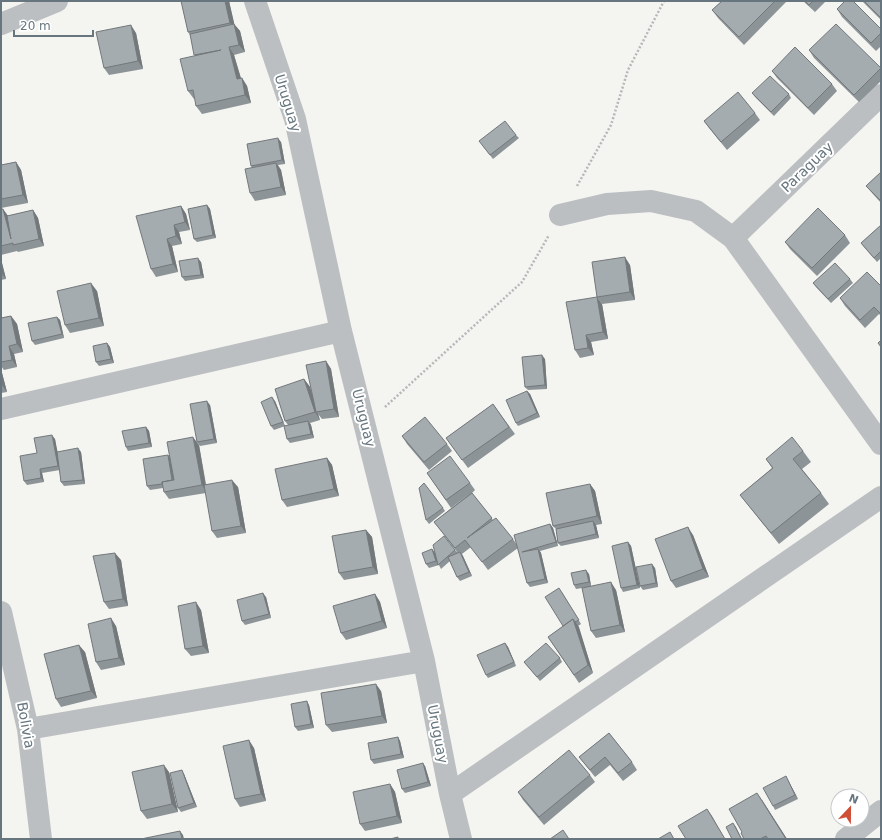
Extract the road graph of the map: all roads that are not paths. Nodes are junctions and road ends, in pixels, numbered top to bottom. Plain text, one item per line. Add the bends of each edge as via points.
1 (57, 1) edge
2 (255, 1) edge
3 (1, 24) edge
4 (881, 95) edge
5 (560, 215) road end
6 (733, 238) junction
7 (341, 331) junction
8 (1, 408) edge
9 (881, 444) edge
10 (881, 497) edge
11 (1, 612) edge
12 (424, 661) junction
13 (28, 729) junction
14 (450, 794) junction
15 (881, 812) edge
16 (41, 839) edge
17 (461, 839) edge
18 (846, 839) edge

1 - 3 street
2 - 7 street, Uruguay via 295,119
4 - 6 street, Paraguay
5 - 6 street via 607,204 651,201 696,211
6 - 9 street
7 - 8 street
7 - 12 street, Uruguay
10 - 14 street
11 - 13 street, Bolivia
12 - 13 street
12 - 14 street, Uruguay
13 - 16 street, Bolivia
14 - 17 street, Uruguay
15 - 18 street

